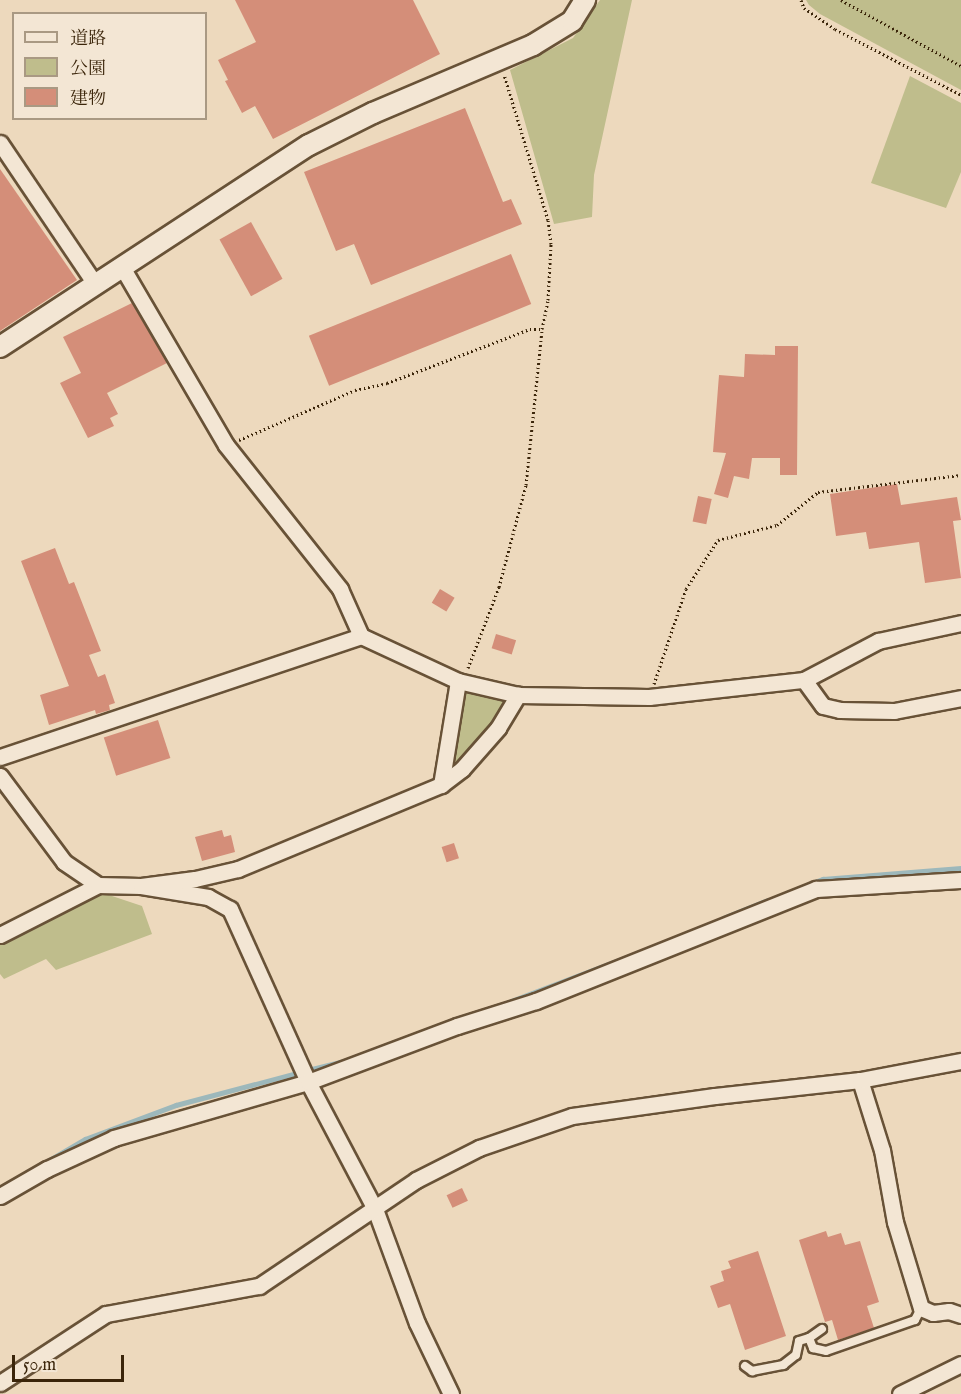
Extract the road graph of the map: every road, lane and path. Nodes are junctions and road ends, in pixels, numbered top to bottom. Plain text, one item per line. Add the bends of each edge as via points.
1 (585, 0) edge
2 (801, 0) edge
3 (841, 0) edge
4 (500, 61) junction
5 (961, 66) edge
6 (961, 95) edge
7 (0, 143) edge
8 (122, 267) junction
9 (95, 285) junction
10 (542, 329) junction
11 (0, 346) edge
12 (226, 445) junction
13 (961, 475) edge
14 (961, 623) edge
15 (361, 636) junction
16 (804, 680) junction
17 (461, 681) junction
18 (518, 695) junction
19 (649, 697) junction
20 (961, 698) edge
21 (0, 757) edge
22 (0, 776) edge
23 (441, 785) junction
24 (961, 880) edge
25 (98, 885) junction
26 (141, 886) junction
27 (0, 934) edge
28 (961, 1061) edge
29 (860, 1080) junction
30 (308, 1082) junction
31 (0, 1196) edge
32 (375, 1209) junction
33 (921, 1308) junction
34 (961, 1316) edge
35 (822, 1329) dead end
36 (809, 1338) junction
37 (961, 1364) edge
38 (745, 1366) dead end
39 (0, 1383) edge
40 (451, 1394) edge
41 (900, 1394) edge

1 - 4 street via 572,21
2 - 6 path via 804,8 835,29
3 - 5 path
4 - 8 street via 373,113 309,145
4 - 10 path via 548,220 548,300
7 - 9 street
8 - 9 street
8 - 12 street
9 - 11 street
10 - 12 path via 530,329 387,383 355,390
10 - 17 path via 526,485 499,587
12 - 15 street via 340,589
13 - 19 path via 818,492 777,525 718,540 686,590
14 - 16 street via 878,641
15 - 17 street
15 - 21 street
16 - 19 street
16 - 20 street via 824,706 840,710 894,711
17 - 18 street
17 - 23 street
18 - 19 street
18 - 23 street via 498,728 462,769
22 - 25 street via 64,862
23 - 26 street via 238,869
24 - 30 street via 816,889 536,1001
25 - 26 street
25 - 27 street
26 - 30 street via 208,897 230,909
28 - 29 street
29 - 32 street via 572,1116 478,1148 416,1179
29 - 33 street via 882,1150 895,1222
30 - 31 street via 114,1138
30 - 32 street
32 - 39 street via 259,1286 106,1314
32 - 40 street via 417,1323
33 - 34 street
33 - 36 lane via 915,1320 826,1351 813,1348
35 - 36 lane
36 - 38 lane via 799,1341 796,1355 783,1365 752,1371
37 - 41 street

